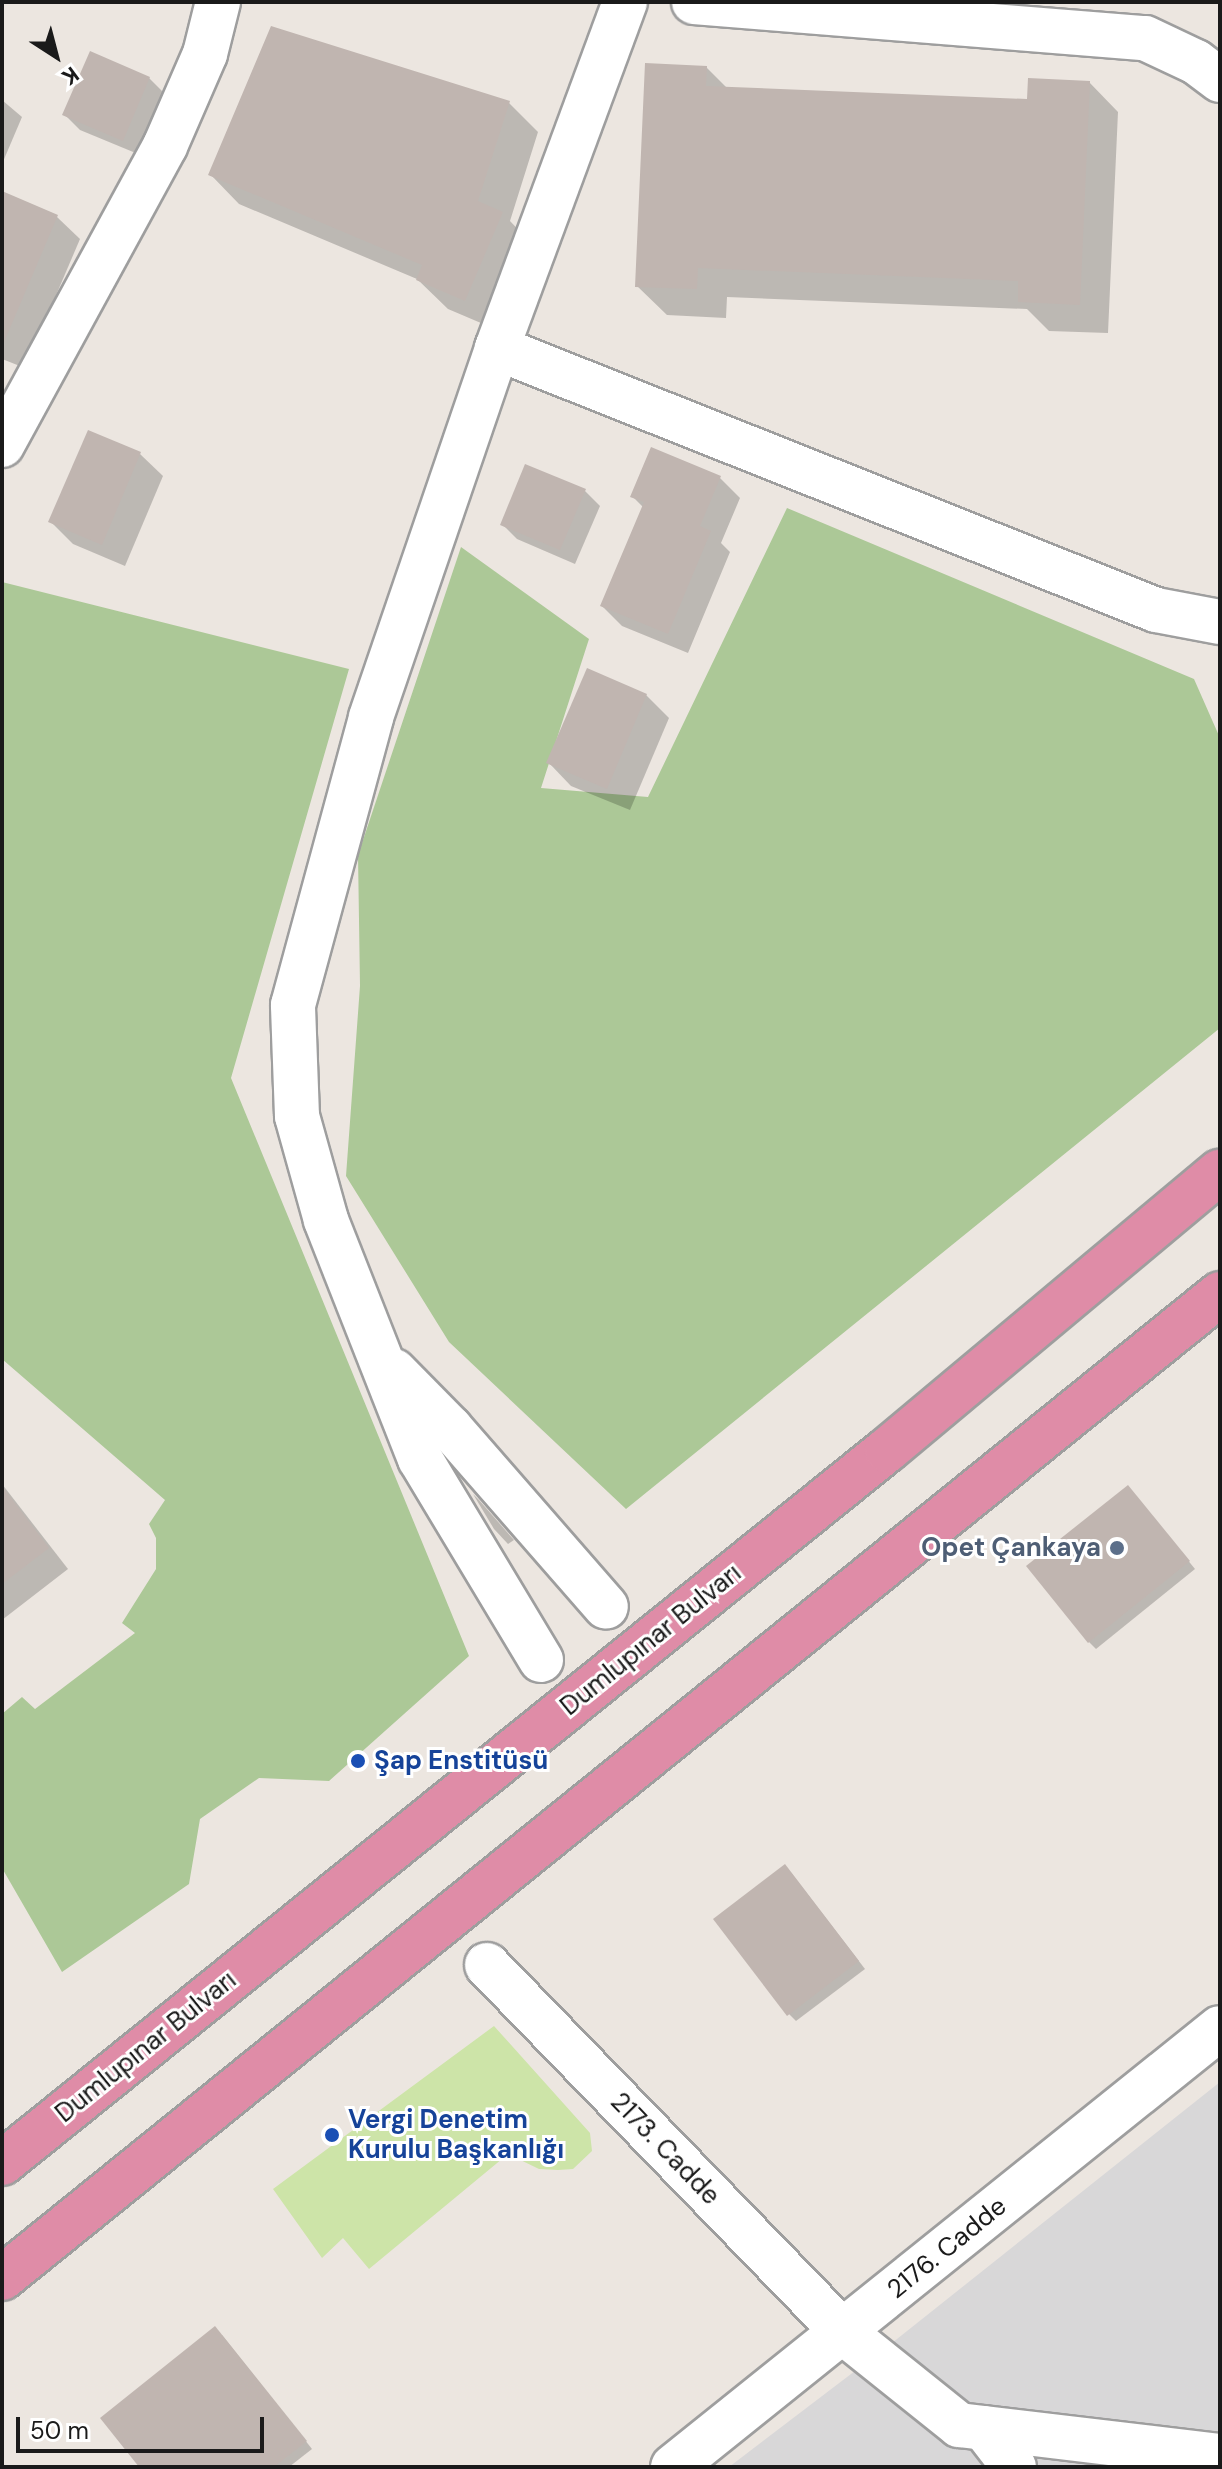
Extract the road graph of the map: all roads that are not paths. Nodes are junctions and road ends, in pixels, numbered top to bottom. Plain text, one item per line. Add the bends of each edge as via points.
1 (218, 2) edge
2 (625, 2) edge
3 (694, 2) edge
4 (1220, 80) edge
5 (497, 348) junction
6 (2, 445) edge
7 (1220, 622) edge
8 (1220, 1172) edge
9 (1220, 1294) edge
10 (386, 1363) junction
11 (606, 1607) dead end
12 (541, 1660) dead end
13 (487, 1965) dead end
14 (1220, 2028) edge
15 (2, 2163) edge
16 (2, 2278) edge
17 (843, 2332) junction
18 (984, 2428) junction
19 (1220, 2456) edge
20 (673, 2467) edge
21 (1014, 2467) edge

1 - 6 street via 205,54 165,146
2 - 5 street
3 - 4 street via 1145,38
5 - 7 street via 1156,610
5 - 10 street via 371,717 293,1005 297,1116 326,1220
8 - 15 highway, Dumlupınar Bulvarı via 875,1460
9 - 16 highway
10 - 11 street via 450,1428
10 - 12 street via 420,1459
13 - 17 street, 2173. Cadde
14 - 17 street, 2176. Cadde
17 - 18 street, 2173. Cadde via 959,2425
17 - 20 street, 2176. Cadde
18 - 19 street, 2173. Cadde
18 - 21 street

